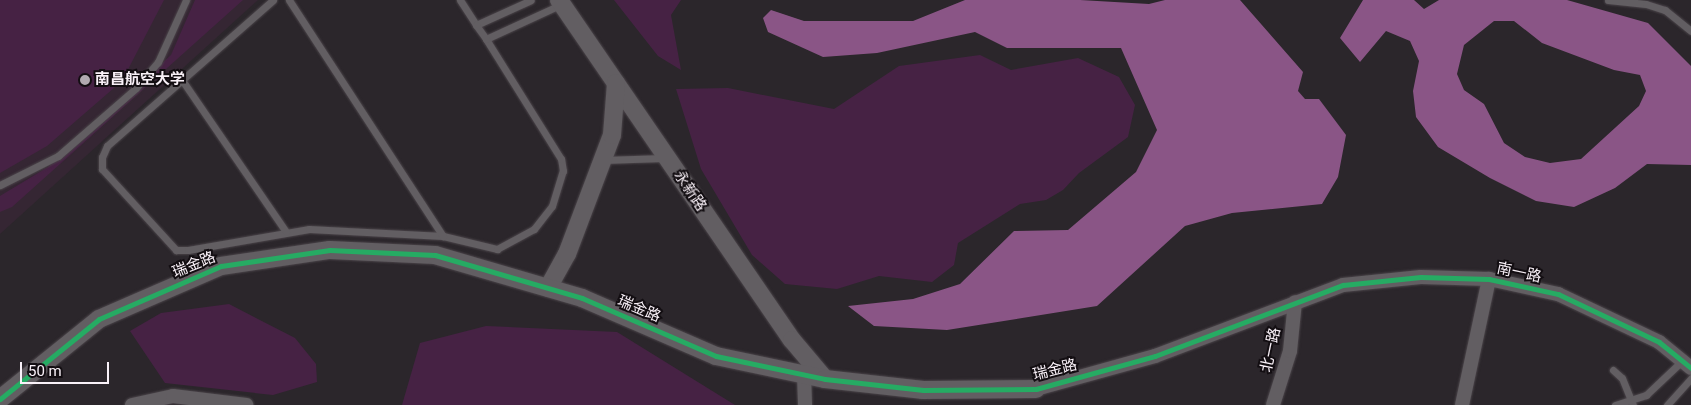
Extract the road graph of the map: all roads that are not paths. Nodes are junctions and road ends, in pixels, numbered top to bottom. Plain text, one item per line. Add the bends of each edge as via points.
1 (186, 0) edge
2 (272, 0) edge
3 (289, 0) edge
4 (460, 0) edge
5 (531, 0) edge
6 (1608, 0) edge
7 (560, 2) edge
8 (476, 25) junction
9 (1691, 31) edge
10 (486, 39) junction
11 (182, 80) junction
12 (616, 83) junction
13 (667, 158) junction
14 (603, 160) junction
15 (0, 186) edge
16 (286, 232) junction
17 (443, 236) junction
18 (1489, 279) junction
19 (548, 288) junction
20 (1295, 302) junction
21 (1687, 365) edge
22 (1614, 370) dead end
23 (804, 374) junction
24 (1691, 378) edge
25 (825, 379) junction
26 (1036, 389) joint
27 (0, 399) edge
28 (1632, 403) edge
29 (132, 405) edge
30 (246, 405) edge
31 (805, 405) edge
32 (1274, 405) edge
33 (1462, 405) edge
34 (1616, 405) edge
35 (1666, 405) edge

1 - 15 lane via 158,62 136,88 58,156
2 - 11 lane
3 - 17 lane
4 - 8 lane
5 - 8 lane
6 - 9 lane via 1646,4 1665,10
7 - 10 lane
7 - 12 street, 永新路
8 - 10 lane
10 - 17 lane via 561,159 563,171 552,206 534,229 497,249
11 - 16 lane
11 - 16 lane via 107,146 102,169 176,250
12 - 13 street, 永新路
12 - 14 street via 612,135
13 - 14 lane
13 - 25 street, 永新路 via 792,340
14 - 19 street via 567,254
16 - 17 lane via 309,229
18 - 20 street, 南一路 via 1421,277 1342,285
18 - 21 street, 南一路 via 1558,294 1659,342
18 - 33 street
19 - 23 street, 瑞金路 via 582,298 716,356
19 - 27 street, 瑞金路 via 435,255 330,250 221,266 99,319
20 - 26 street, 瑞金路 via 1154,356
20 - 32 street, 北一路 via 1290,351
21 - 28 lane
22 - 28 lane via 1622,378
23 - 25 street, 瑞金路
23 - 31 street
24 - 35 lane
25 - 26 street, 瑞金路 via 923,390
28 - 34 lane
29 - 30 street via 173,396

